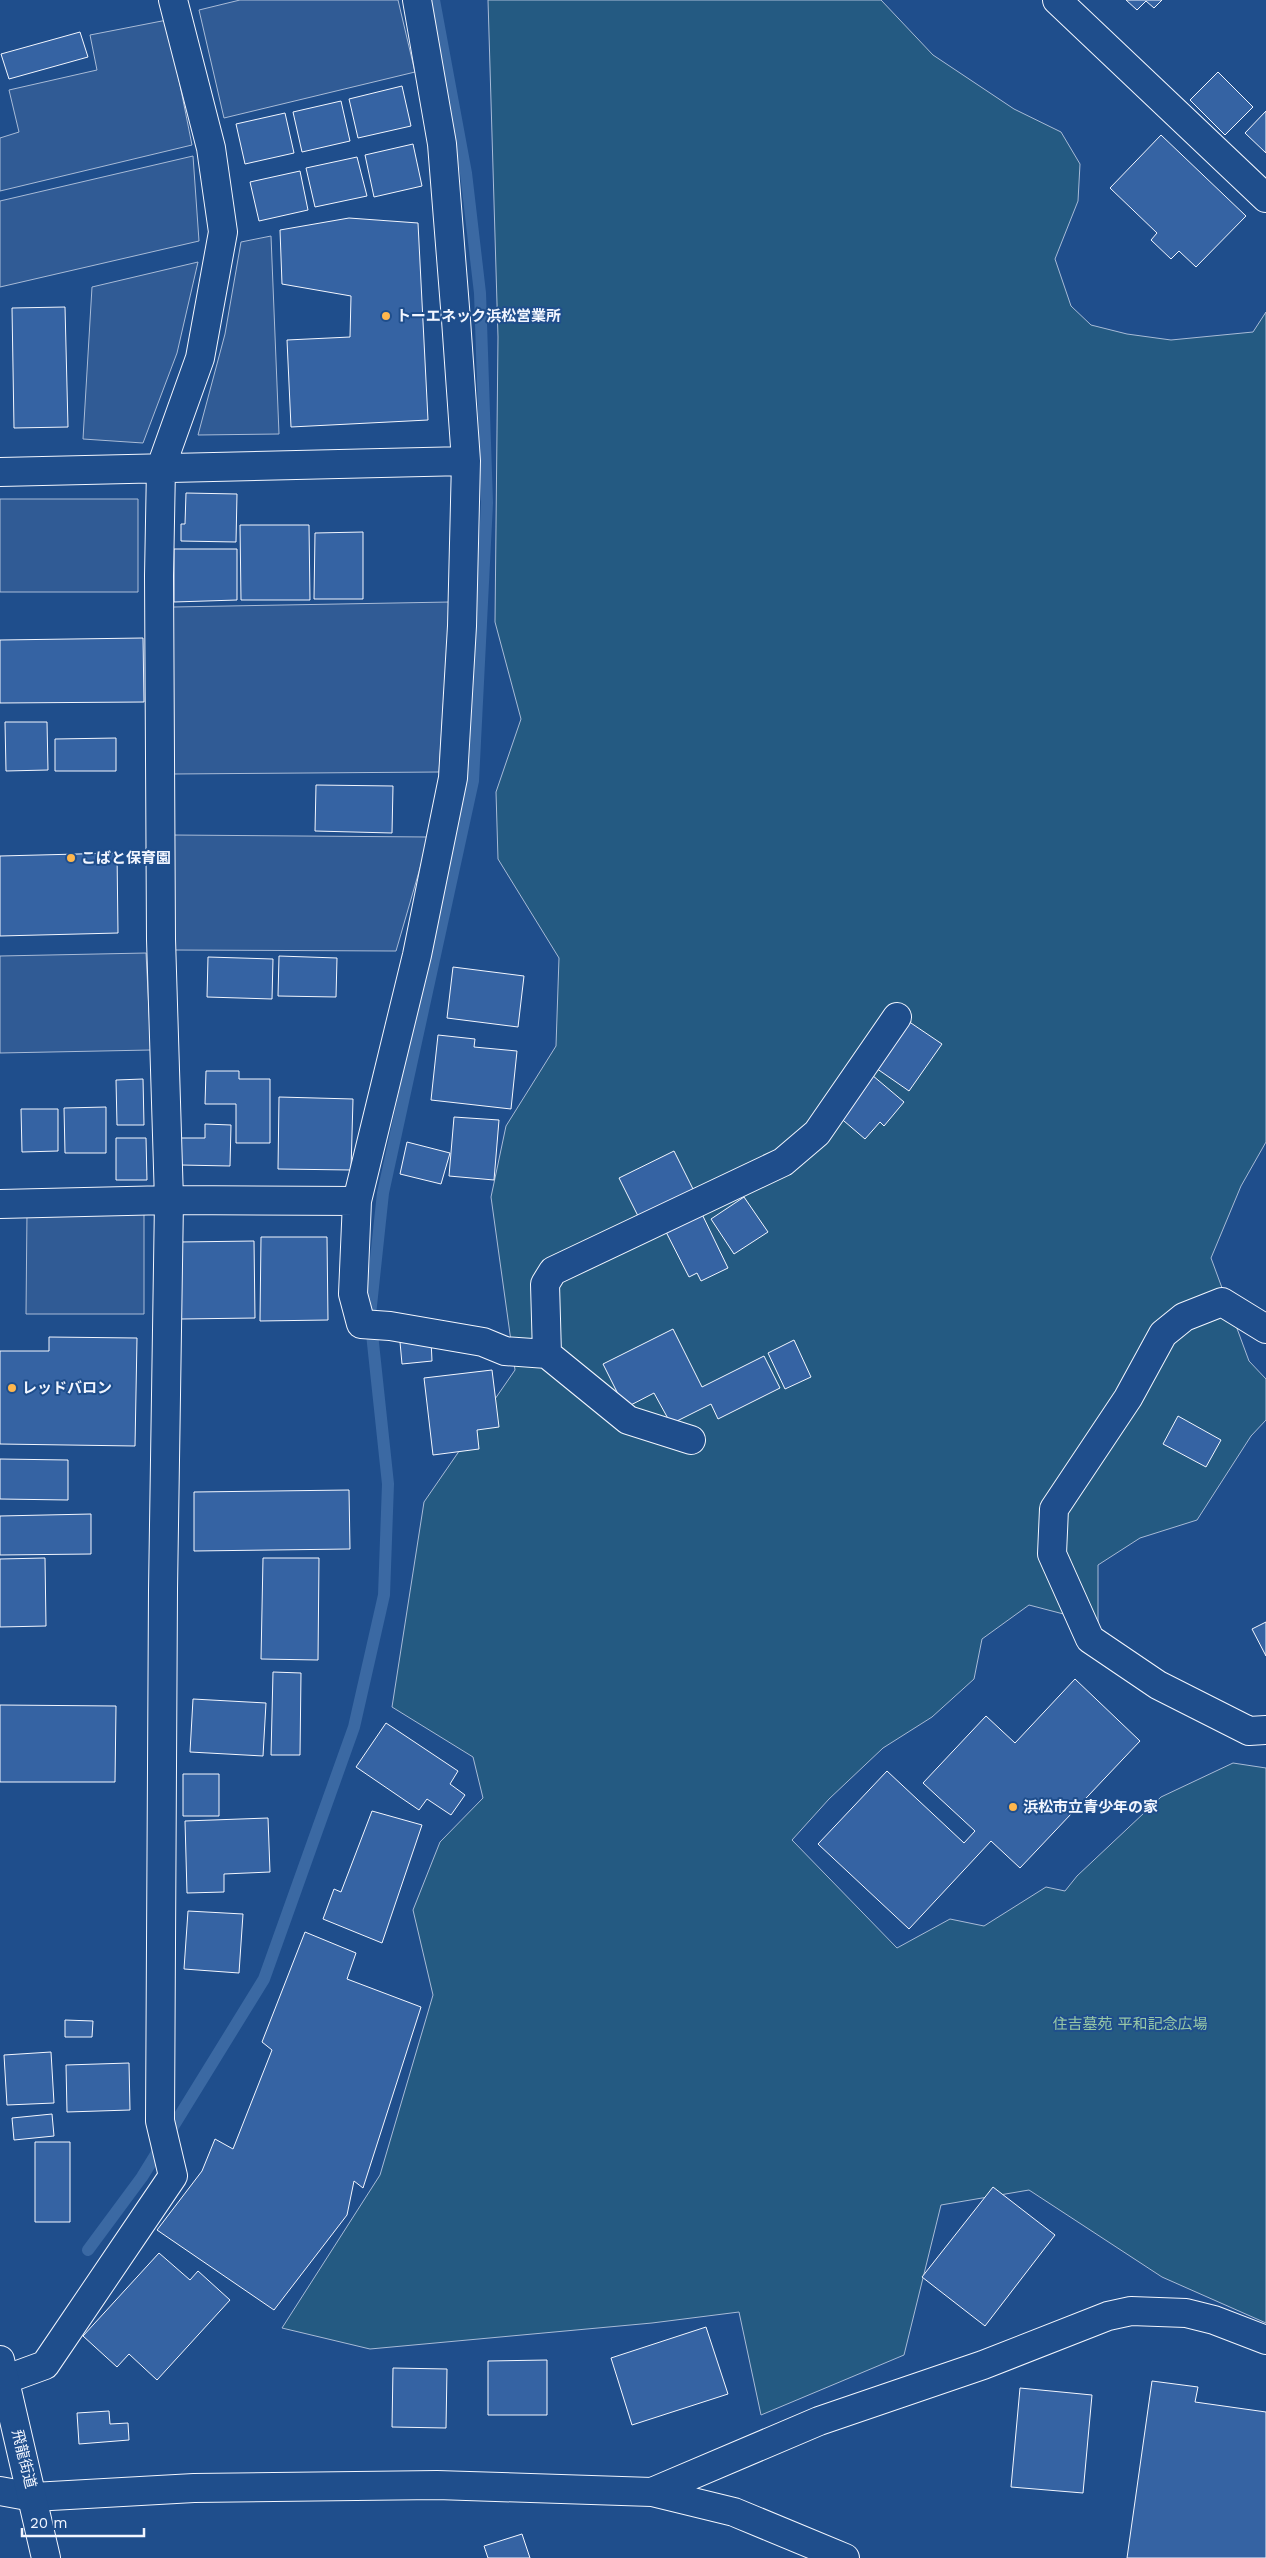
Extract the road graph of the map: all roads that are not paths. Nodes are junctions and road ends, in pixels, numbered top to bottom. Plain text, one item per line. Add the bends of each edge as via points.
1 (173, 0) edge
2 (417, 0) edge
3 (1057, 0) edge
4 (1266, 198) edge
5 (466, 461) junction
6 (161, 467) junction
7 (0, 472) edge
8 (897, 1017) dead end
9 (169, 1200) junction
10 (357, 1201) junction
11 (0, 1204) edge
12 (1266, 1329) edge
13 (546, 1354) junction
14 (690, 1440) dead end
15 (1266, 1730) edge
16 (1266, 2340) edge
17 (2, 2370) edge
18 (0, 2492) edge
19 (652, 2492) junction
20 (33, 2497) junction
21 (46, 2558) edge
22 (845, 2558) edge

1 - 6 main road via 211,148 223,232 200,358
2 - 5 main road via 442,144
3 - 4 main road
5 - 6 main road
5 - 10 main road via 462,626 453,778 417,955
6 - 7 main road
6 - 9 main road via 161,929
8 - 13 main road via 816,1134 783,1162 554,1271 544,1284
9 - 10 main road
9 - 11 main road
9 - 17 main road via 160,2121 174,2176 45,2365
10 - 13 main road via 353,1294 361,1324 483,1342 505,1351
12 - 15 main road via 1222,1302 1184,1317 1163,1334 1128,1398 1054,1509 1052,1554 1090,1639 1158,1685 1249,1731
13 - 14 main road via 628,1420
16 - 19 main road via 1186,2313 1131,2311 1116,2314 983,2365 819,2421
17 - 20 main road, 飛龍街道
18 - 20 main road
19 - 20 main road via 418,2486 194,2488
19 - 22 main road via 734,2512
20 - 21 main road, 飛龍街道

